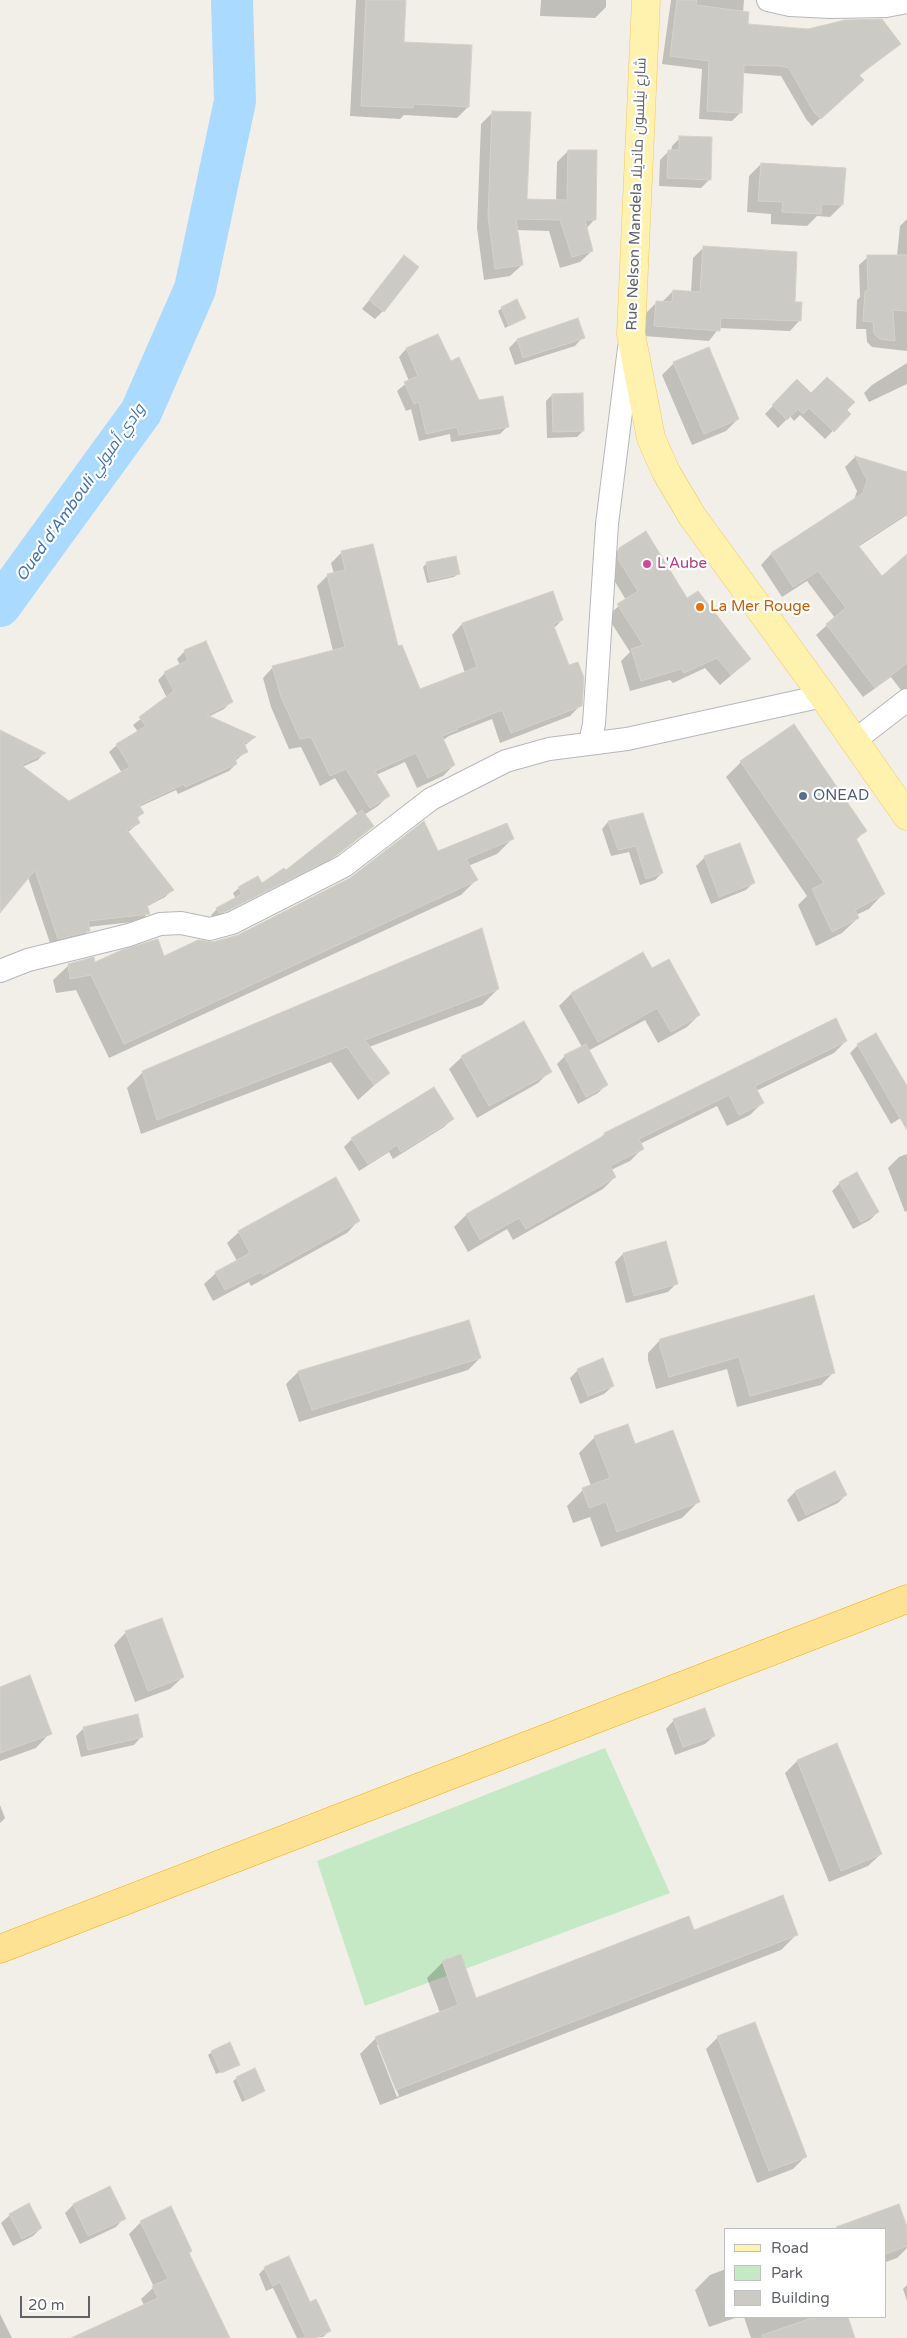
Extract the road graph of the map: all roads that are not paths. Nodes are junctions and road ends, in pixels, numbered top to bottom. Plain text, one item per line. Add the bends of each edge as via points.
1 (646, 0) edge
2 (768, 0) edge
3 (907, 2) edge
4 (631, 334) junction
5 (824, 696) junction
6 (907, 700) edge
7 (854, 740) junction
8 (590, 743) junction
9 (907, 816) edge
10 (0, 972) edge
11 (907, 1599) edge
12 (0, 1949) edge

1 - 4 main road, Rue Nelson Mandela شارع نيلسون مانديلا
2 - 3 street via 830,7 886,6
4 - 5 main road, Rue Nelson Mandela شارع نيلسون مانديلا via 651,438 666,472 692,516
4 - 8 street via 607,524 594,724
5 - 7 main road, Rue Nelson Mandela شارع نيلسون مانديلا
5 - 8 street via 627,739
6 - 7 street
7 - 9 main road, Rue Nelson Mandela شارع نيلسون مانديلا
8 - 10 street via 549,749 506,761 432,799 344,866 232,923 210,929 181,923 160,924 28,960
11 - 12 highway

